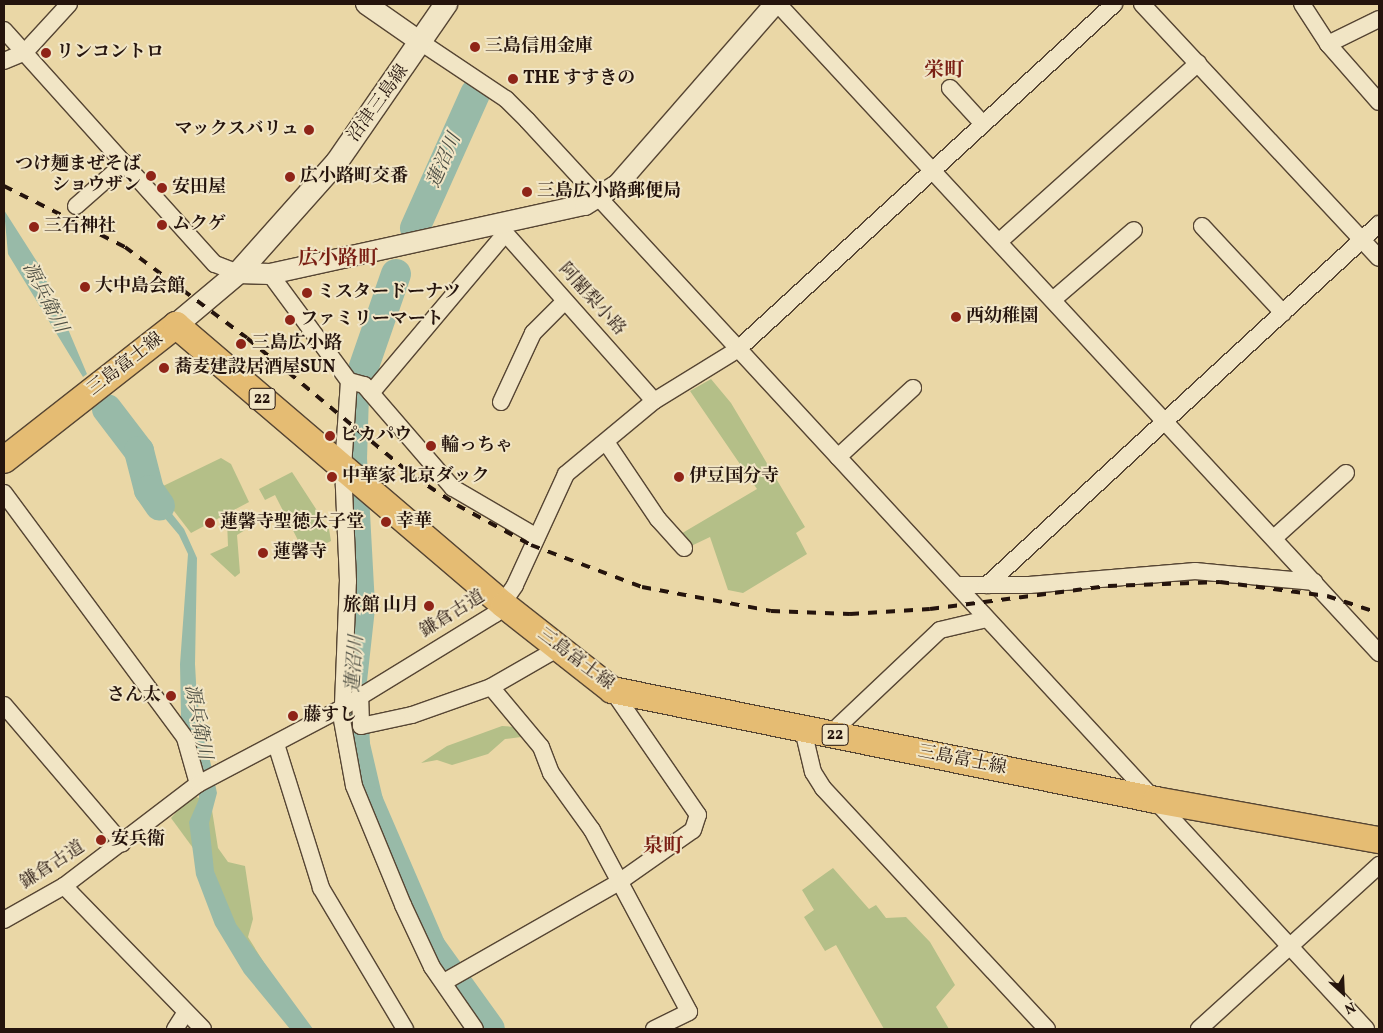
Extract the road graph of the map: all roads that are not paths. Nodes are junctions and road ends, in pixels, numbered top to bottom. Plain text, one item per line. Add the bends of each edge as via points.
1 (69, 4) edge
2 (366, 4) edge
3 (446, 4) edge
4 (777, 4) edge
5 (1114, 4) edge
6 (1142, 4) edge
7 (1302, 4) edge
8 (1379, 20) edge
9 (4, 30) edge
10 (422, 43) junction
11 (1328, 44) junction
12 (25, 52) junction
13 (4, 61) edge
14 (1198, 63) junction
15 (950, 88) dead end
16 (1379, 102) edge
17 (984, 124) junction
18 (125, 163) junction
19 (935, 169) junction
20 (599, 197) junction
21 (76, 206) dead end
22 (1379, 224) edge
23 (1202, 226) dead end
24 (502, 230) junction
25 (1134, 230) dead end
26 (1001, 240) junction
27 (1362, 240) junction
28 (1379, 258) edge
29 (238, 274) junction
30 (270, 274) junction
31 (1055, 298) junction
32 (565, 301) junction
33 (1283, 313) junction
34 (176, 325) junction
35 (737, 350) junction
36 (359, 385) junction
37 (913, 388) dead end
38 (654, 401) junction
39 (501, 402) dead end
40 (1166, 421) junction
41 (606, 442) junction
42 (838, 457) junction
43 (4, 460) edge
44 (1346, 473) dead end
45 (350, 474) junction
46 (4, 493) edge
47 (536, 536) junction
48 (1274, 538) junction
49 (684, 548) dead end
50 (1314, 582) junction
51 (959, 585) junction
52 (988, 585) junction
53 (504, 605) junction
54 (987, 619) junction
55 (557, 648) junction
56 (1379, 653) edge
57 (491, 687) junction
58 (612, 690) junction
59 (350, 700) junction
60 (4, 705) edge
61 (803, 730) junction
62 (830, 734) junction
63 (276, 744) junction
64 (198, 784) junction
65 (1156, 800) junction
66 (1379, 840) edge
67 (122, 843) junction
68 (1379, 865) edge
69 (619, 882) junction
70 (64, 886) junction
71 (4, 920) edge
72 (1290, 948) junction
73 (450, 978) junction
74 (186, 1012) junction
75 (175, 1029) edge
76 (203, 1029) edge
77 (405, 1029) edge
78 (475, 1029) edge
79 (654, 1029) edge
80 (1047, 1029) edge
81 (1199, 1029) edge
82 (1366, 1029) edge

1 - 12 street
2 - 10 street
3 - 10 main road, 沼津三島線
4 - 19 street
4 - 20 street via 618,184
5 - 17 street, 鎌倉古道
6 - 14 street
7 - 11 street
8 - 11 street
9 - 12 street
10 - 20 street via 506,99
10 - 29 main road, 沼津三島線 via 337,162
11 - 16 street
12 - 13 street
12 - 18 street
14 - 26 street
14 - 27 street
15 - 17 street
17 - 19 street, 鎌倉古道
18 - 21 street
18 - 29 street via 215,264
19 - 26 street
19 - 35 street, 鎌倉古道
20 - 24 street via 569,211
20 - 35 street
22 - 27 street
23 - 33 street
24 - 30 street
24 - 32 street, 阿闍梨小路
24 - 36 street
25 - 31 street
26 - 31 street
27 - 28 street
27 - 33 street
29 - 30 street
29 - 34 main road, 沼津三島線
30 - 36 street
31 - 40 street
32 - 38 street, 阿闍梨小路
32 - 39 street via 533,333
33 - 40 street
34 - 43 main road, 三島富士線
34 - 45 main road, 三島富士線 / 22
35 - 38 street, 鎌倉古道
35 - 42 street
36 - 45 street
36 - 47 street via 453,488
37 - 42 street
38 - 41 street, 鎌倉古道
40 - 48 street
40 - 52 street
41 - 47 street, 鎌倉古道 via 561,481
41 - 49 street via 658,519
42 - 51 street
44 - 48 street
45 - 53 main road, 三島富士線 / 22
45 - 59 street
46 - 64 street via 185,738
47 - 53 street, 鎌倉古道
48 - 50 street
50 - 52 street via 1195,571
50 - 56 street
51 - 52 street
51 - 54 street
53 - 55 main road, 三島富士線 / 22
53 - 59 street, 鎌倉古道 via 482,624
54 - 62 street via 940,630
54 - 65 street
55 - 57 street
55 - 58 main road, 三島富士線 / 22
57 - 59 street via 412,715 361,726
57 - 69 street via 538,743 560,788 592,830
58 - 61 main road, 三島富士線 / 22
58 - 69 street via 698,814 693,830
59 - 63 street, 鎌倉古道
59 - 73 street via 354,786 420,946
60 - 67 street
61 - 62 main road, 三島富士線 / 22
61 - 80 street via 813,772 823,788
62 - 65 main road, 三島富士線 / 22
63 - 64 street, 鎌倉古道
63 - 77 street via 321,888
64 - 67 street, 鎌倉古道
65 - 66 main road, 三島富士線 / 22
65 - 72 street
67 - 70 street, 鎌倉古道
68 - 72 street
69 - 73 street
69 - 79 street via 689,1012
70 - 71 street, 鎌倉古道
70 - 74 street
72 - 81 street
72 - 82 street
73 - 78 street
74 - 75 street
74 - 76 street

